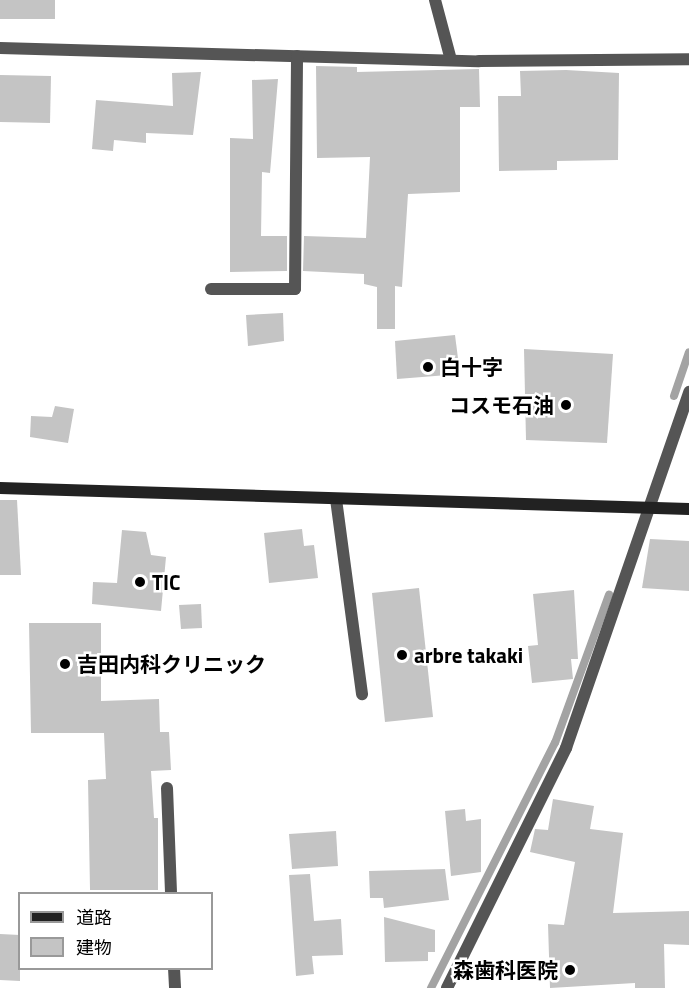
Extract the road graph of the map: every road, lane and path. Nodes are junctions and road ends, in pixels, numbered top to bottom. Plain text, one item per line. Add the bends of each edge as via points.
1 (435, 0) edge
2 (0, 48) edge
3 (297, 56) junction
4 (689, 59) edge
5 (451, 60) junction
6 (211, 288) dead end
7 (689, 392) edge
8 (0, 488) edge
9 (336, 499) junction
10 (648, 508) junction
11 (689, 509) edge
12 (362, 694) dead end
13 (167, 788) dead end
14 (171, 892) edge
15 (174, 970) edge
16 (175, 988) edge
17 (447, 988) edge

1 - 5 street
2 - 3 street
3 - 5 street
3 - 6 street via 295,289
4 - 5 street
7 - 10 street
8 - 9 street
9 - 10 street
9 - 12 street
10 - 11 street
10 - 17 street via 566,748
13 - 14 street
15 - 16 street

